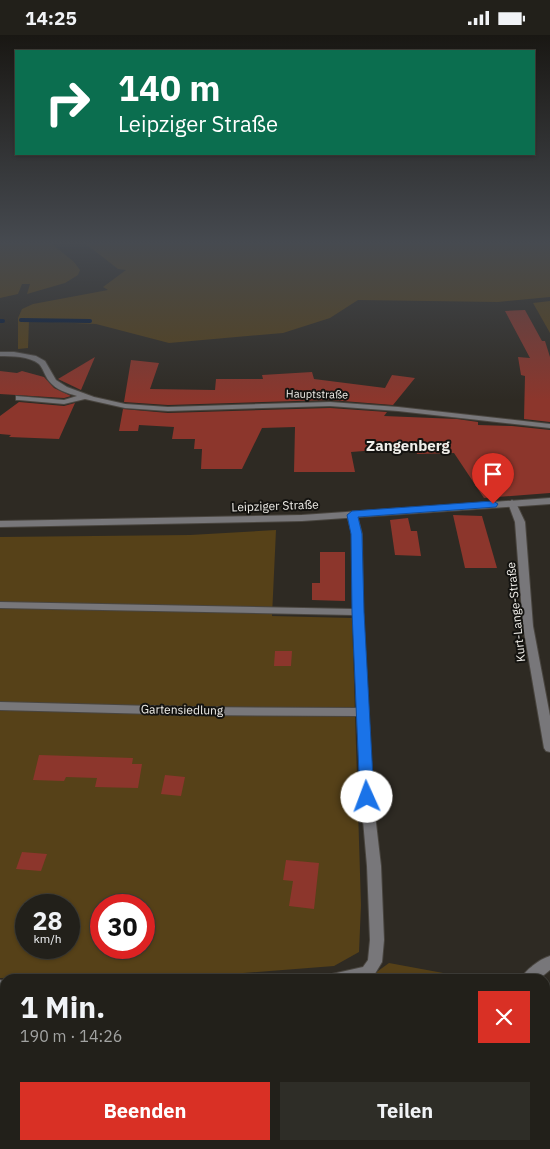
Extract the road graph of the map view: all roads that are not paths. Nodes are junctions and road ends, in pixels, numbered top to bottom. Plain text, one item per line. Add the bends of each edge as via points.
1 (0, 354) edge
2 (83, 397) junction
3 (19, 398) dead end
4 (550, 426) edge
5 (550, 501) edge
6 (512, 503) junction
7 (352, 515) junction
8 (0, 524) edge
9 (0, 605) edge
10 (358, 612) junction
11 (0, 706) edge
12 (364, 712) junction
13 (550, 748) edge
14 (550, 962) edge
15 (362, 974) edge
16 (534, 974) edge

1 - 2 street, Hauptstraße via 33,358 42,363 58,385
2 - 3 street, Hauptstraße via 64,402
2 - 4 street, Hauptstraße via 152,408 346,405
5 - 6 street, Leipziger Straße
6 - 7 street, Leipziger Straße
6 - 13 street, Kurt-Lange-Straße via 520,522 528,626
7 - 8 street, Leipziger Straße
7 - 10 street via 357,534
9 - 10 street
10 - 12 street
11 - 12 street, Gartensiedlung
12 - 15 street via 376,953 375,962 368,972
14 - 16 street

